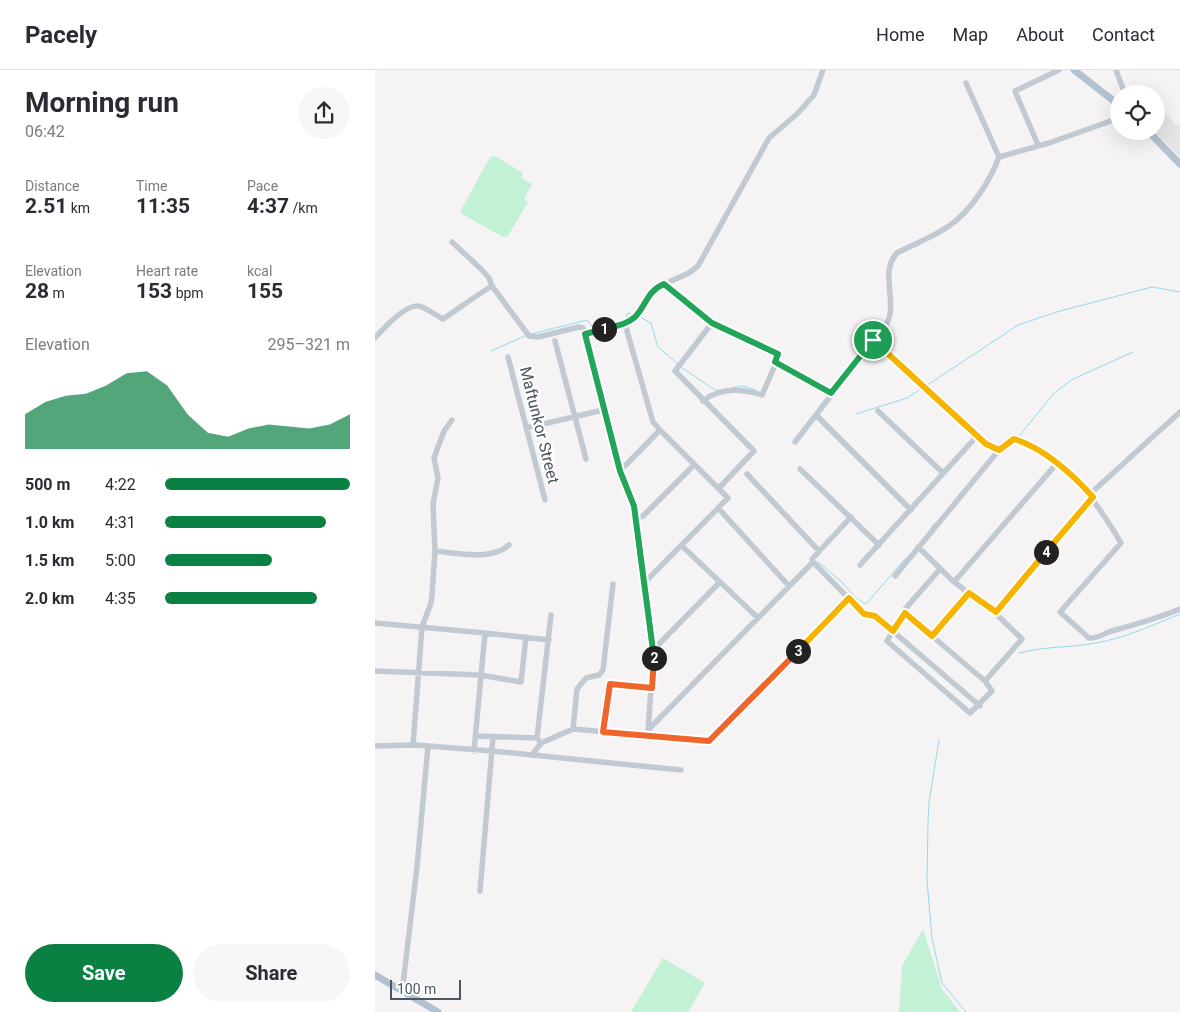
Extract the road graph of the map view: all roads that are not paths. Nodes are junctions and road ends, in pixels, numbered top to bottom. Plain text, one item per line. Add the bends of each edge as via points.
1 (823, 70) edge
2 (1059, 70) edge
3 (1074, 70) edge
4 (1116, 70) edge
5 (965, 83) dead end
6 (1122, 85) edge
7 (1110, 98) edge
8 (1110, 121) edge
9 (1157, 140) edge
10 (1037, 146) junction
11 (999, 157) junction
12 (1180, 164) edge
13 (451, 242) dead end
14 (664, 284) junction
15 (492, 286) junction
16 (712, 323) junction
17 (625, 324) junction
18 (585, 334) junction
19 (375, 338) edge
20 (873, 340) junction
21 (555, 341) dead end
22 (509, 357) dead end
23 (775, 362) junction
24 (831, 393) junction
25 (703, 400) junction
26 (603, 410) junction
27 (878, 411) dead end
28 (1180, 412) edge
29 (574, 416) junction
30 (816, 416) junction
31 (451, 420) dead end
32 (526, 428) junction
33 (660, 430) junction
34 (977, 436) junction
35 (795, 442) dead end
36 (999, 450) junction
37 (585, 459) dead end
38 (1058, 462) junction
39 (695, 465) junction
40 (801, 469) dead end
41 (620, 471) junction
42 (943, 473) junction
43 (747, 474) dead end
44 (719, 488) junction
45 (1091, 496) junction
46 (545, 500) dead end
47 (719, 509) junction
48 (911, 510) junction
49 (851, 517) junction
50 (636, 519) junction
51 (509, 544) dead end
52 (879, 545) junction
53 (682, 546) junction
54 (918, 547) junction
55 (435, 551) junction
56 (819, 551) junction
57 (813, 562) junction
58 (860, 564) dead end
59 (940, 569) junction
60 (895, 576) dead end
61 (645, 582) junction
62 (720, 582) junction
63 (954, 582) junction
64 (613, 584) dead end
65 (789, 586) junction
66 (969, 593) junction
67 (849, 598) junction
68 (1180, 609) edge
69 (994, 612) junction
70 (905, 613) junction
71 (551, 615) dead end
72 (757, 617) junction
73 (375, 623) edge
74 (422, 627) junction
75 (893, 631) junction
76 (485, 633) junction
77 (932, 636) junction
78 (525, 637) junction
79 (549, 640) junction
80 (654, 649) junction
81 (375, 671) edge
82 (419, 672) junction
83 (480, 675) junction
84 (985, 681) junction
85 (652, 688) junction
86 (980, 706) junction
87 (573, 729) junction
88 (603, 732) junction
89 (647, 733) junction
90 (475, 736) junction
91 (493, 737) junction
92 (539, 741) junction
93 (413, 745) junction
94 (375, 746) edge
95 (428, 746) junction
96 (474, 751) junction
97 (492, 751) junction
98 (532, 755) junction
99 (681, 770) dead end
100 (480, 891) dead end
101 (375, 975) edge
102 (402, 992) junction
103 (438, 1012) edge

1 - 14 street via 814,95 769,138 698,266
2 - 10 street via 1015,91
3 - 7 main road
4 - 6 street
5 - 11 street
8 - 10 street
9 - 12 main road
10 - 11 street
11 - 20 street via 992,175 964,212 949,226 891,259 890,314
13 - 15 street via 481,269
14 - 16 street
14 - 17 street via 655,288 636,315
15 - 18 street via 529,336 538,337 579,327
15 - 19 street via 443,319 420,306 410,307
16 - 23 street via 778,354
16 - 25 street via 675,371
17 - 18 street
17 - 33 street via 653,422
18 - 26 street
20 - 24 street
20 - 34 street
21 - 29 street
22 - 32 street, Maftunkor Street
23 - 24 street
23 - 25 street via 762,395 742,389 711,394
24 - 30 street
25 - 44 street via 755,451
26 - 29 street
26 - 41 street
27 - 42 street
28 - 45 street
29 - 32 street
29 - 37 street
30 - 35 street
30 - 48 street
31 - 55 street via 434,458 437,478 433,504
32 - 46 street, Maftunkor Street
33 - 39 street
33 - 41 street
34 - 36 street
34 - 42 street
36 - 38 street via 1014,439
36 - 54 street
38 - 45 street
38 - 63 street
39 - 44 street
39 - 50 street via 643,516
40 - 49 street
41 - 50 street
42 - 48 street
43 - 56 street
44 - 47 street via 728,498
45 - 68 street via 1121,543 1059,612 1094,639
45 - 69 street
47 - 53 street
47 - 65 street
48 - 52 street
49 - 52 street
49 - 56 street
50 - 61 street
51 - 55 street via 501,552 488,554
52 - 58 street
53 - 61 street
53 - 62 street
54 - 59 street
54 - 60 street
55 - 74 street via 431,603
56 - 57 street
57 - 65 street
57 - 67 street
59 - 63 street
59 - 70 street
61 - 80 street
62 - 72 street
62 - 80 street
63 - 66 street
64 - 87 street via 603,670 599,675 586,678 577,689
65 - 72 street
66 - 69 street
66 - 77 street
67 - 75 street via 864,614 875,616
67 - 89 street via 712,739 706,741
69 - 84 street via 1022,639
70 - 75 street
70 - 77 street
71 - 79 street
72 - 89 street
73 - 74 street
74 - 76 street
74 - 82 street
75 - 86 street
75 - 86 street via 888,642 962,706 972,714
76 - 78 street
76 - 83 street
77 - 84 street
78 - 79 street
78 - 83 street via 521,682
79 - 92 street
80 - 85 street
81 - 82 street
82 - 83 street
82 - 93 street
83 - 90 street
84 - 86 street via 992,691
85 - 88 street via 610,684
85 - 89 street
87 - 88 street
87 - 92 street
88 - 89 street
90 - 91 street
90 - 96 street
91 - 92 street
91 - 97 street
92 - 98 street
93 - 94 street
93 - 95 street
95 - 96 street
95 - 102 street
96 - 97 street
97 - 98 street
97 - 100 street
98 - 99 street
101 - 102 main road
102 - 103 main road

